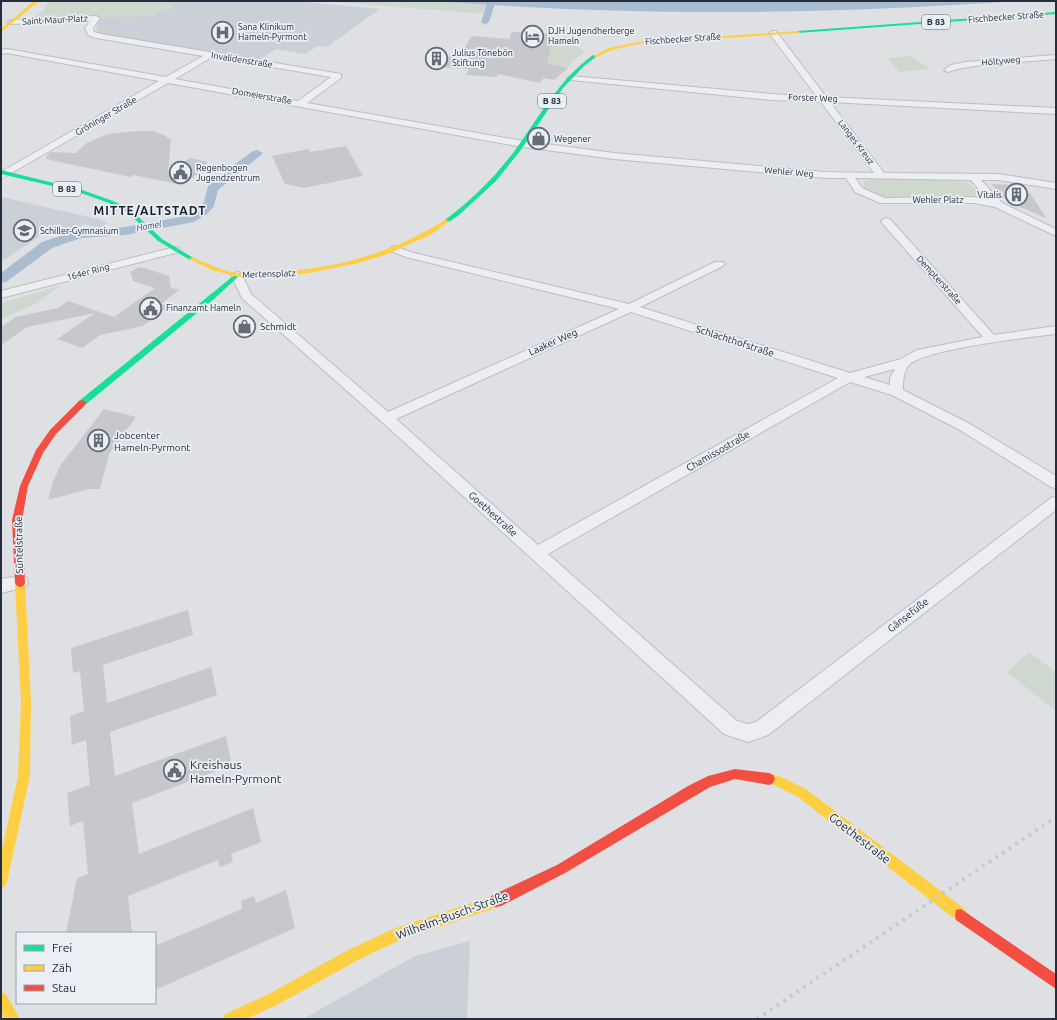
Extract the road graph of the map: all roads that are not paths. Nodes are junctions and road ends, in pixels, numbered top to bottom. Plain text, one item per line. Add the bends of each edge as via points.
1 (35, 3) edge
2 (1056, 13) edge
3 (5, 27) edge
4 (773, 33) junction
5 (99, 36) joint
6 (1, 52) edge
7 (207, 54) junction
8 (1056, 57) edge
9 (948, 70) dead end
10 (571, 78) junction
11 (168, 79) junction
12 (823, 98) junction
13 (301, 103) junction
14 (1056, 111) edge
15 (523, 144) junction
16 (2, 174) edge
17 (881, 175) junction
18 (849, 176) junction
19 (973, 176) junction
20 (1056, 186) edge
21 (998, 205) junction
22 (886, 221) dead end
23 (1056, 233) edge
24 (394, 249) junction
25 (174, 250) junction
26 (719, 264) dead end
27 (237, 275) junction
28 (1, 295) edge
29 (630, 308) junction
30 (1056, 330) edge
31 (991, 339) junction
32 (905, 362) junction
33 (849, 377) junction
34 (897, 392) junction
35 (386, 418) junction
36 (1056, 483) edge
37 (1056, 502) edge
38 (537, 553) junction
39 (20, 582) junction
40 (1, 586) edge
41 (761, 729) joint
42 (735, 774) joint
43 (6, 838) edge
44 (1, 882) edge
45 (1056, 982) edge
46 (1, 999) edge
47 (12, 1019) edge
48 (230, 1019) edge

1 - 3 main road
2 - 4 main road, Fischbecker Straße / B 83
3 - 5 street, Saint-Maur-Platz via 96,18 89,28 91,33
4 - 10 main road, Fischbecker Straße / B 83 via 617,46 594,57
4 - 12 street, Langes Kreuz
5 - 7 street, Invalidenstraße
6 - 11 street, Domeierstraße
7 - 11 street, Gröninger Straße
7 - 13 street, Invalidenstraße via 338,76
8 - 9 street, Höltyweg via 974,63 955,66
10 - 12 street, Forster Weg via 727,93
10 - 15 main road, Fischbecker Straße / B 83
11 - 13 street, Domeierstraße
11 - 16 street, Gröninger Straße
12 - 14 street, Forster Weg
12 - 17 street, Langes Kreuz
13 - 15 street, Domeierstraße
15 - 18 street, Wehler Weg via 629,158
15 - 24 main road, Fischbecker Straße / B 83 via 472,202 450,220 432,232
16 - 25 main road, Mertensplatz / B 83 via 97,196 126,209
17 - 18 street, Wehler Weg
17 - 19 street, Wehler Weg
18 - 21 street, Wehler Platz via 858,190 884,201 974,200
19 - 20 street, Wehler Weg via 1025,180
19 - 21 street
21 - 23 street
22 - 31 street, Dempterstraße
24 - 27 main road, Mertensplatz / B 83 via 342,266 313,272
24 - 29 street, Schlachthofstraße
25 - 27 main road, Mertensplatz / B 83
25 - 28 street, 164er Ring
26 - 29 street, Laaker Weg
27 - 35 street, Goethestraße via 246,296
27 - 39 main road, Süntelstraße via 80,405 53,432 39,452 24,486 17,520
29 - 33 street, Schlachthofstraße
29 - 35 street, Laaker Weg
30 - 31 street, Chamissostraße
31 - 32 street, Chamissostraße via 921,353
32 - 33 street, Chamissostraße
32 - 34 street via 896,378
33 - 34 street, Schlachthofstraße
33 - 38 street, Chamissostraße
34 - 36 street, Schlachthofstraße via 965,427
35 - 38 street, Goethestraße
37 - 41 street, Gänsefüße
38 - 41 street, Goethestraße via 731,728 748,733
39 - 40 street
39 - 43 main road, Süntelstraße via 26,723 24,776
42 - 45 main road, Goethestraße via 775,780 802,793 937,898
42 - 48 main road, Wilhelm-Busch-Straße via 692,790 561,869 498,900 398,934 353,955 272,1000
43 - 44 main road, Süntelstraße
46 - 47 main road

